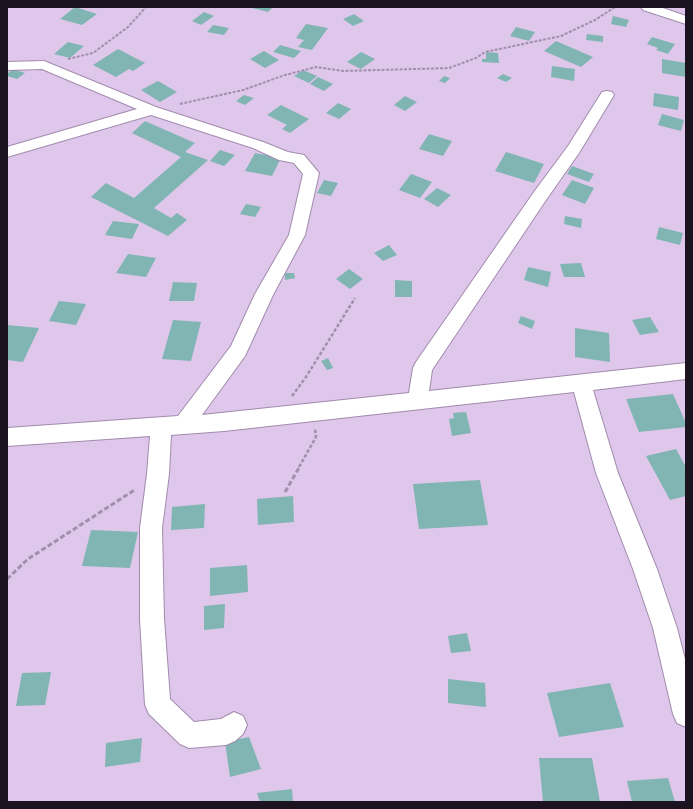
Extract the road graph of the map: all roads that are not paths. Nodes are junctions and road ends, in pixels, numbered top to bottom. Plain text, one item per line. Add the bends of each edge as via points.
1 (647, 7) edge
2 (684, 7) edge
3 (686, 19) edge
4 (7, 66) edge
5 (607, 95) dead end
6 (151, 110) junction
7 (7, 152) edge
8 (686, 371) edge
9 (581, 383) junction
10 (418, 401) junction
11 (172, 426) junction
12 (7, 437) edge
13 (686, 714) edge
14 (234, 725) dead end

1 - 3 street
2 - 3 street
4 - 6 street via 44,65
5 - 10 street via 574,149 535,202 423,368
6 - 7 street
6 - 11 street via 299,159 311,173 297,235 264,294 238,351
8 - 9 street
9 - 10 street
9 - 13 street via 607,473 665,628
10 - 11 street
11 - 12 street
11 - 14 street via 158,474 151,528 152,619 158,705 189,735 226,732

